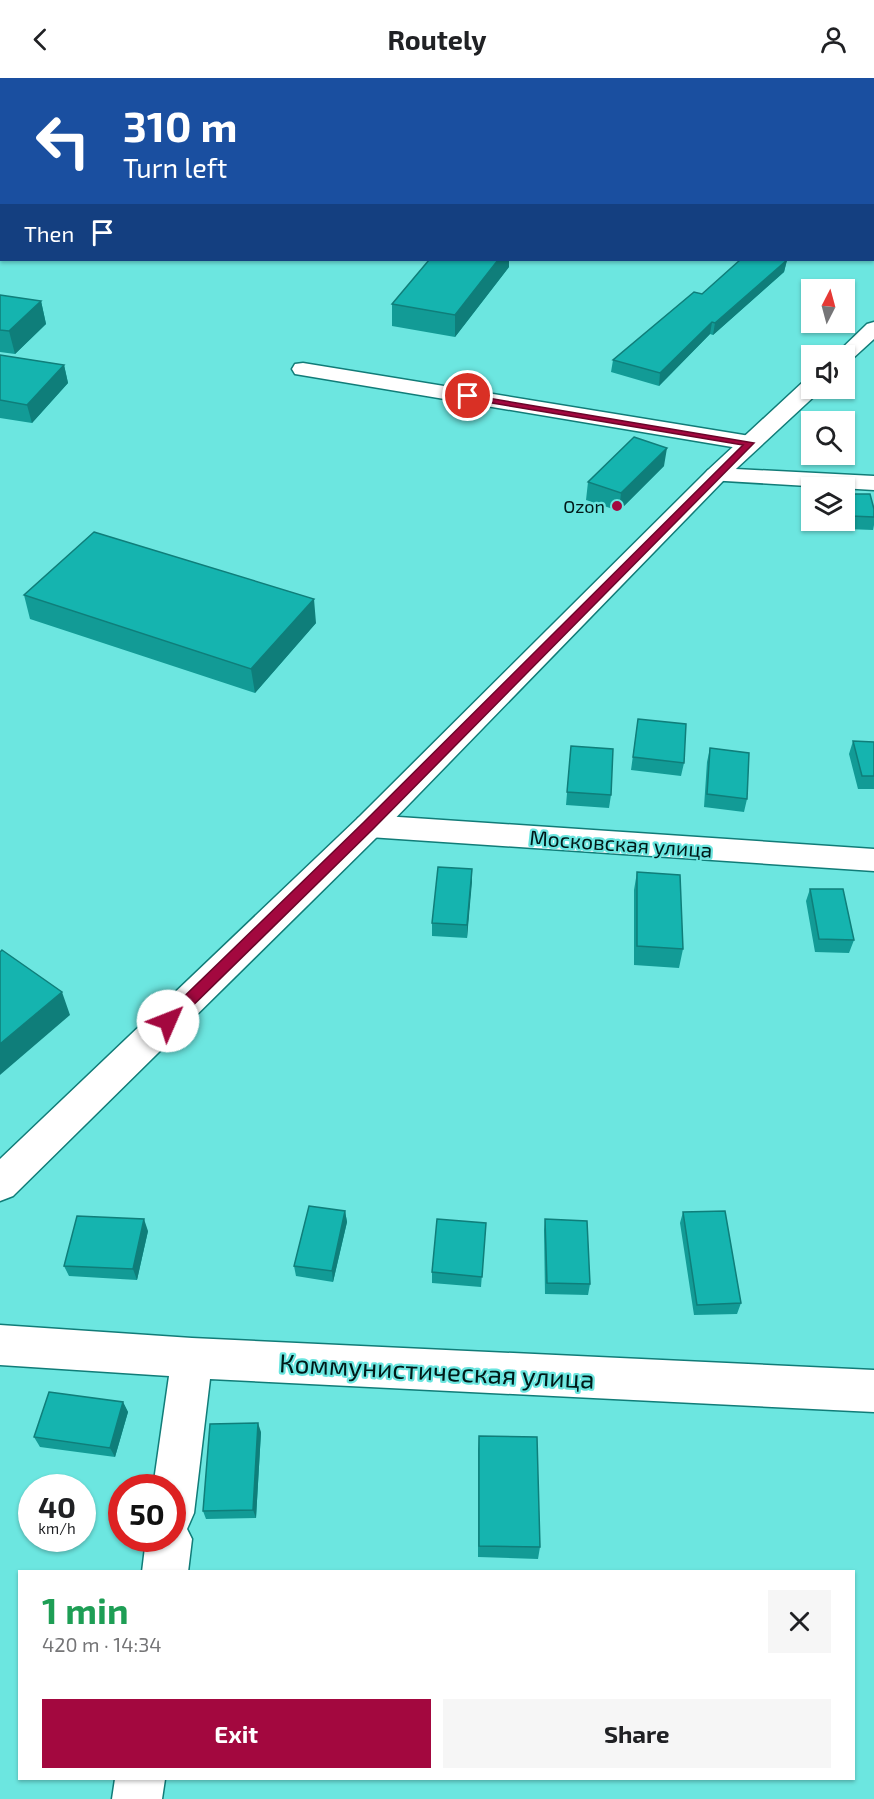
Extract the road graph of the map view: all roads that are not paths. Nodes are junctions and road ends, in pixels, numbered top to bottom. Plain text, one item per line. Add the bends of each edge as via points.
1 (874, 328) edge
2 (855, 346) edge
3 (303, 369) dead end
4 (801, 396) edge
5 (750, 443) junction
6 (716, 475) junction
7 (874, 483) edge
8 (369, 826) junction
9 (874, 860) edge
10 (0, 1184) edge
11 (0, 1345) edge
12 (192, 1358) junction
13 (874, 1391) edge
14 (177, 1474) edge
15 (167, 1552) edge
16 (165, 1570) edge
17 (140, 1780) edge
18 (137, 1799) edge

1 - 2 street
3 - 5 street
4 - 5 street
5 - 6 street
6 - 7 street
6 - 8 street
8 - 9 street, Московская улица
8 - 10 street
11 - 12 street, Коммунистическая улица
12 - 13 street, Коммунистическая улица
12 - 14 street
15 - 16 street
17 - 18 street

